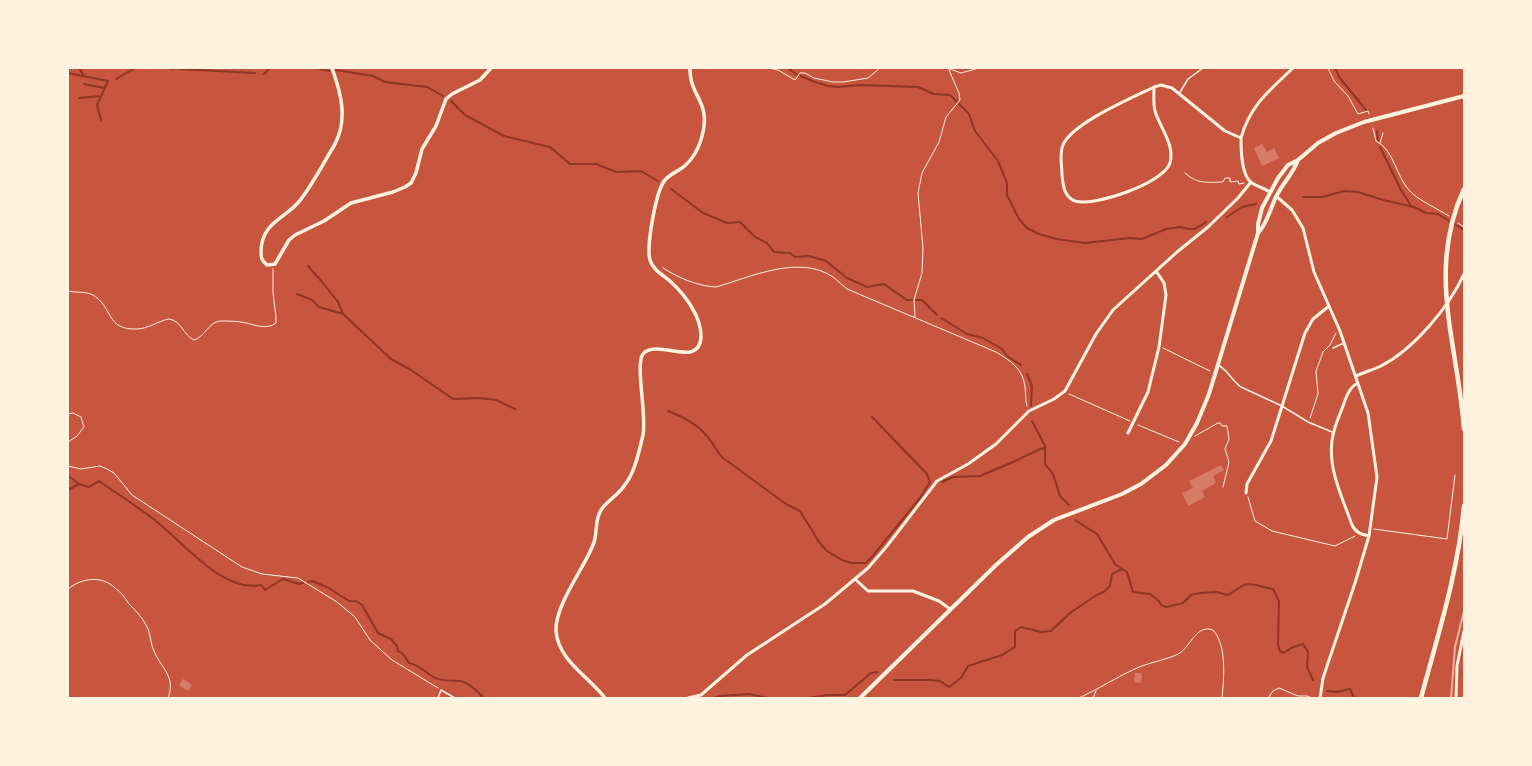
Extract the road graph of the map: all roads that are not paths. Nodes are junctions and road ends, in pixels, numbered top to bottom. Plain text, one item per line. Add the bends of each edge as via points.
1 (332, 68) edge
2 (491, 68) edge
3 (690, 68) edge
4 (1203, 68) edge
5 (1293, 68) edge
6 (1154, 87) junction
7 (1179, 94) junction
8 (1464, 96) edge
9 (1241, 138) junction
10 (1298, 160) junction
11 (1251, 182) junction
12 (1464, 189) edge
13 (1270, 192) junction
14 (1276, 196) junction
15 (1258, 233) junction
16 (1156, 271) junction
17 (1464, 274) edge
18 (1329, 306) junction
19 (1344, 343) junction
20 (1333, 348) dead end
21 (1218, 366) junction
22 (1356, 376) junction
23 (1358, 383) junction
24 (1282, 406) junction
25 (1464, 429) edge
26 (1128, 433) dead end
27 (1333, 433) junction
28 (1246, 493) road end
29 (1464, 506) edge
30 (1369, 536) junction
31 (854, 579) junction
32 (950, 609) junction
33 (1464, 631) edge
34 (1422, 696) edge
35 (701, 697) edge
36 (438, 698) edge
37 (455, 698) edge
38 (605, 698) edge
39 (688, 698) edge
40 (860, 698) edge
41 (1320, 698) edge
42 (1456, 698) edge

1 - 2 street via 342,104 343,125 335,144 301,199 276,220 265,236 261,259 267,265 273,265 295,235 324,221 351,203 393,192 411,183 420,154 436,126 446,99 480,80
3 - 38 street via 692,86 704,110 705,124 693,156 684,166 665,179 658,192 649,251 652,265 675,286 691,306 700,328 701,342 698,348 690,352 653,349 646,351 642,356 640,366 644,424 632,472 624,486 600,511 593,547 558,614 556,631 560,646 570,662
4 - 7 lane via 1188,79
5 - 9 street via 1253,109
6 - 6 street via 1091,120 1072,133 1064,143 1061,153 1063,184 1071,199 1083,202 1106,198 1144,184 1167,168 1170,146 1155,111
6 - 7 street via 1166,85
7 - 9 street via 1225,130
8 - 10 main road via 1348,127 1318,144
9 - 11 street via 1242,156
10 - 13 main road via 1288,165
10 - 14 main road
11 - 13 street
11 - 16 street via 1208,227
12 - 25 main road via 1450,228 1445,288
13 - 14 main road
13 - 15 main road via 1259,218
14 - 15 main road
14 - 18 street via 1292,210 1303,228 1314,272
15 - 21 main road
16 - 26 street via 1164,283 1166,295 1159,348 1148,392
16 - 31 street via 1108,316 1065,391 1029,411 996,444 968,464 937,481 868,568
17 - 22 street via 1448,304 1412,342 1382,365
18 - 19 street
18 - 24 street via 1313,319 1304,333
19 - 20 lane
19 - 22 street
21 - 24 lane via 1222,367 1237,384
21 - 32 main road via 1202,414 1185,444 1166,465 1141,484 1122,494 1054,520 1028,537
22 - 23 street
23 - 27 street via 1352,387
23 - 30 street via 1368,413 1377,477
24 - 27 lane
24 - 28 street via 1271,441 1247,484
27 - 30 street via 1331,454 1336,480 1354,530
29 - 34 main road via 1454,577
30 - 41 street via 1323,678
31 - 32 street via 868,591 912,591 939,601
31 - 35 street via 815,612 747,655
32 - 40 main road
33 - 42 street via 1457,666
35 - 39 street
36 - 37 lane via 442,690

